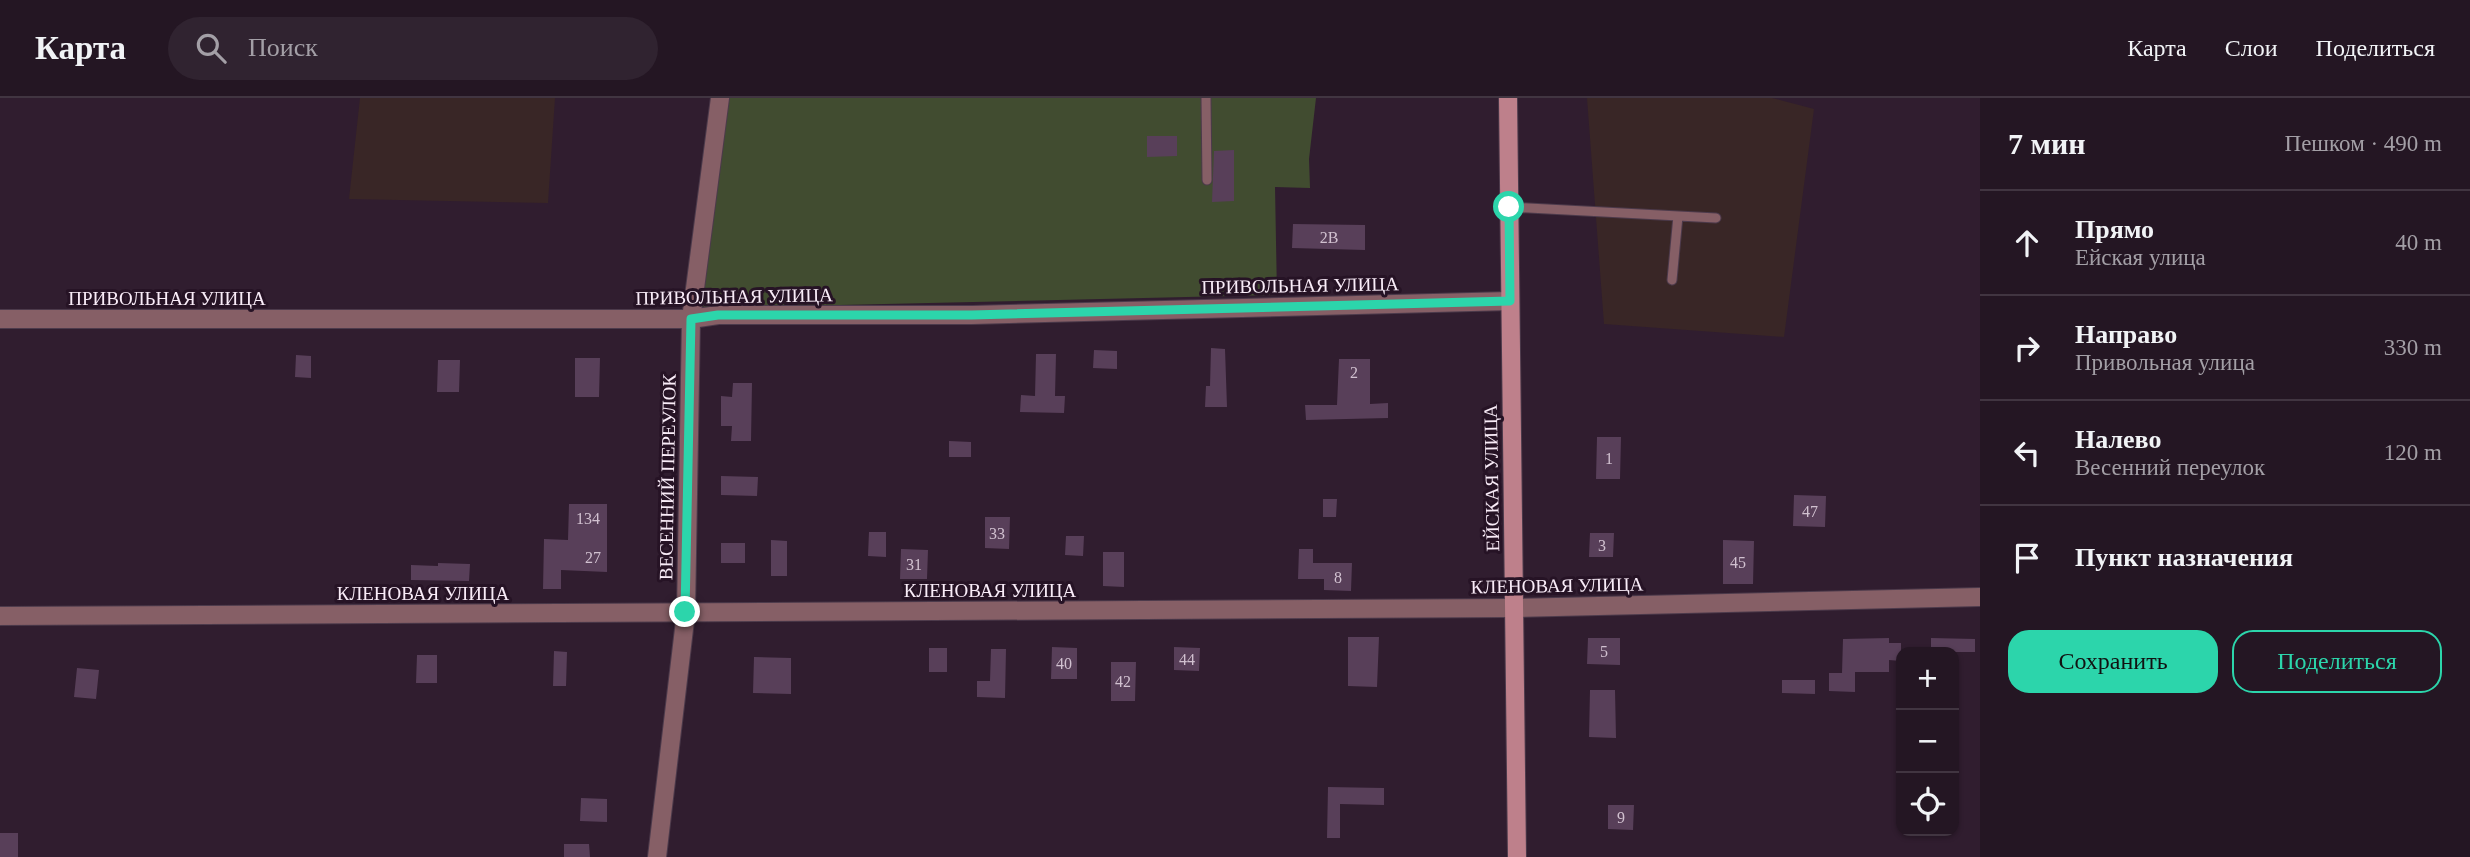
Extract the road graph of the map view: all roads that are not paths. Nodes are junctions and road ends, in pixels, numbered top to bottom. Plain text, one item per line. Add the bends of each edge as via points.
1 (720, 98) edge
2 (1206, 98) edge
3 (1508, 98) edge
4 (1207, 180) dead end
5 (1509, 207) junction
6 (1678, 216) junction
7 (1716, 218) dead end
8 (1672, 281) dead end
9 (1510, 301) junction
10 (0, 318) edge
11 (691, 319) junction
12 (1980, 597) edge
13 (1514, 608) junction
14 (685, 612) junction
15 (0, 616) edge
16 (657, 857) edge
17 (1517, 857) edge

1 - 11 street, ВЕСЕННИЙ ПЕРЕУЛОК
2 - 4 lane
3 - 5 street, ЕЙСКАЯ УЛИЦА
5 - 6 lane
5 - 9 street, ЕЙСКАЯ УЛИЦА
6 - 7 lane
6 - 8 lane
9 - 11 street, ПРИВОЛЬНАЯ УЛИЦА
9 - 13 street, ЕЙСКАЯ УЛИЦА
10 - 11 street, ПРИВОЛЬНАЯ УЛИЦА
11 - 14 street, ВЕСЕННИЙ ПЕРЕУЛОК
12 - 13 street, КЛЕНОВАЯ УЛИЦА
13 - 14 street, КЛЕНОВАЯ УЛИЦА
13 - 17 street, ЕЙСКАЯ УЛИЦА
14 - 15 street, КЛЕНОВАЯ УЛИЦА
14 - 16 street, ВЕСЕННИЙ ПЕРЕУЛОК

